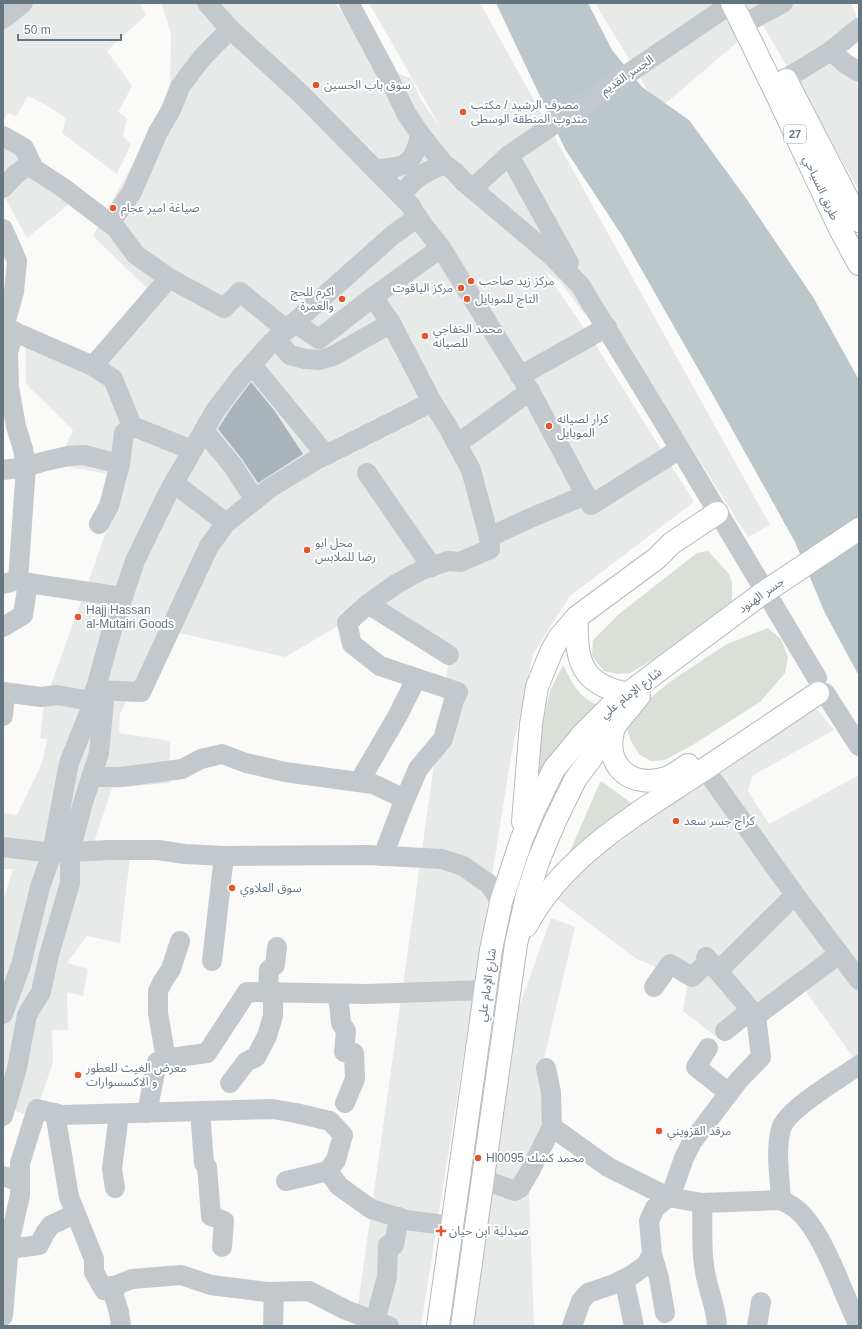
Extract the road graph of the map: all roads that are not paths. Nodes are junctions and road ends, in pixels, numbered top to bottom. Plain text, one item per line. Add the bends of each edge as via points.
1 (23, 3) edge
2 (207, 3) edge
3 (349, 3) edge
4 (732, 3) edge
5 (783, 3) edge
6 (749, 11) edge
7 (3, 19) edge
8 (859, 28) edge
9 (230, 30) junction
10 (832, 51) junction
11 (859, 72) edge
12 (786, 79) junction
13 (420, 134) junction
14 (4, 136) edge
15 (509, 155) junction
16 (30, 163) junction
17 (444, 164) junction
18 (375, 169) junction
19 (3, 188) edge
20 (472, 189) junction
21 (401, 196) junction
22 (847, 212) edge
23 (418, 217) junction
24 (110, 223) junction
25 (3, 229) edge
26 (853, 237) edge
27 (441, 248) junction
28 (859, 264) edge
29 (169, 278) junction
30 (580, 285) junction
31 (373, 297) junction
32 (391, 323) junction
33 (607, 327) junction
34 (7, 328) edge
35 (286, 331) junction
36 (252, 365) junction
37 (93, 366) junction
38 (525, 383) junction
39 (432, 402) junction
40 (132, 426) junction
41 (204, 431) junction
42 (458, 444) junction
43 (680, 448) junction
44 (192, 450) junction
45 (326, 455) junction
46 (120, 464) junction
47 (26, 467) junction
48 (3, 470) edge
49 (367, 473) dead end
50 (174, 483) junction
51 (586, 495) junction
52 (255, 500) junction
53 (720, 517) junction
54 (226, 523) junction
55 (99, 524) dead end
56 (859, 529) edge
57 (490, 543) junction
58 (432, 567) junction
59 (16, 582) edge
60 (123, 596) junction
61 (368, 604) junction
62 (577, 617) junction
63 (3, 627) edge
64 (449, 655) dead end
65 (666, 665) junction
66 (416, 679) junction
67 (818, 687) junction
68 (4, 692) edge
69 (97, 694) junction
70 (629, 694) junction
71 (3, 716) edge
72 (616, 724) junction
73 (859, 746) edge
74 (705, 769) junction
75 (92, 777) junction
76 (359, 782) junction
77 (405, 799) junction
78 (521, 842) junction
79 (3, 847) edge
80 (61, 853) junction
81 (224, 856) junction
82 (383, 856) junction
83 (795, 895) junction
84 (501, 902) junction
85 (180, 941) dead end
86 (277, 946) dead end
87 (515, 949) junction
88 (492, 950) junction
89 (839, 954) junction
90 (212, 961) dead end
91 (711, 963) junction
92 (859, 980) edge
93 (654, 987) dead end
94 (486, 990) junction
95 (270, 992) junction
96 (338, 994) junction
97 (754, 1013) junction
98 (3, 1014) edge
99 (726, 1031) dead end
100 (708, 1048) dead end
101 (166, 1060) junction
102 (859, 1066) edge
103 (546, 1068) dead end
104 (230, 1084) dead end
105 (729, 1093) junction
106 (345, 1103) dead end
107 (200, 1111) junction
108 (55, 1113) junction
109 (147, 1113) junction
110 (118, 1114) junction
111 (3, 1117) edge
112 (552, 1127) junction
113 (31, 1128) junction
114 (328, 1171) junction
115 (12, 1179) edge
116 (482, 1179) junction
117 (286, 1181) dead end
118 (115, 1188) dead end
119 (668, 1197) junction
120 (781, 1200) junction
121 (702, 1203) junction
122 (75, 1214) junction
123 (399, 1217) junction
124 (452, 1226) junction
125 (222, 1247) dead end
126 (9, 1250) junction
127 (652, 1254) junction
128 (624, 1279) junction
129 (111, 1286) junction
130 (274, 1292) junction
131 (761, 1302) dead end
132 (665, 1313) dead end
133 (3, 1316) edge
134 (343, 1318) edge
135 (382, 1323) edge
136 (121, 1326) edge
137 (273, 1326) edge
138 (438, 1326) edge
139 (462, 1326) edge
140 (572, 1326) edge
141 (634, 1326) edge
142 (718, 1326) edge
143 (757, 1326) edge
144 (859, 1326) edge

1 - 7 street
2 - 9 street
3 - 13 street via 406,113
4 - 15 street, الجسر القديم
4 - 22 main road, طريق السياحي / 27 via 777,95
5 - 6 street
6 - 12 main road, طريق السياحي / 27
8 - 10 street
9 - 18 street via 301,94
9 - 24 street via 201,59 180,87 132,192
10 - 11 street
10 - 12 street
12 - 22 main road, طريق السياحي / 27
13 - 17 street
13 - 18 street via 417,148 409,162 394,169
14 - 16 street via 24,148
15 - 20 street, الجسر القديم
15 - 30 street
16 - 19 street
16 - 24 street via 34,169
17 - 20 street
17 - 21 street via 419,176
18 - 21 street
20 - 30 street via 553,256
21 - 23 street
22 - 26 main road, طريق السياحي / 27
23 - 27 street
23 - 35 street via 394,234
24 - 29 street via 136,255
25 - 34 street via 17,262
26 - 28 main road, طريق السياحي / 27
27 - 31 street
27 - 38 street
29 - 35 street via 224,308 240,292
29 - 37 street
30 - 33 street
31 - 32 street
31 - 35 street via 319,339
32 - 35 street via 333,356 320,360 290,355
32 - 39 street
33 - 38 street
33 - 43 street
34 - 37 street
34 - 47 street via 9,387
35 - 36 street
36 - 41 street via 215,411
36 - 45 street
37 - 40 street via 113,379
38 - 42 street
38 - 51 street
39 - 42 street
39 - 45 street
40 - 44 street
40 - 46 street via 124,433
41 - 44 street
41 - 52 street via 233,466
42 - 57 street via 472,470
43 - 51 street via 591,505
43 - 53 street
44 - 50 street
45 - 52 street via 270,488
46 - 47 street via 84,455 68,456
46 - 55 street via 110,506
47 - 48 street
47 - 59 street
49 - 58 street
50 - 54 street
50 - 60 street via 135,561
51 - 57 street via 535,516
52 - 54 street
53 - 62 main road via 672,543 657,558
53 - 67 street
54 - 69 street via 209,546 141,692
56 - 65 main road, جسر الهنود, bridge via 760,595
57 - 58 street via 460,562 448,561
58 - 61 street via 396,584
59 - 60 street
59 - 63 street via 23,615
60 - 69 street
61 - 64 street
61 - 66 street via 347,623 352,644 380,666
62 - 70 main road via 578,656 586,671 597,683 612,691
62 - 78 main road via 565,629 552,650 537,687 531,724
65 - 70 main road, شارع الإمام علي
65 - 72 main road, شارع الإمام علي
66 - 76 street
66 - 77 street via 458,692 442,739 418,769
67 - 72 main road via 664,779 641,780 629,776 620,769 611,753 611,738
67 - 73 street
67 - 74 main road
68 - 69 street via 41,697
68 - 71 street
69 - 75 street via 99,753
69 - 80 street via 69,763
70 - 78 main road, شارع الإمام علي via 610,707 554,769
72 - 87 main road, شارع الإمام علي via 575,780 555,821 527,895
74 - 83 street
74 - 87 main road via 609,833 573,865 534,911
75 - 76 street via 121,777 182,769 201,759 222,754 246,763 285,772
75 - 80 street
76 - 77 street via 373,784
77 - 82 street
78 - 84 main road, شارع الإمام علي
79 - 80 street
80 - 81 street via 158,850
80 - 98 street via 40,887 21,965
80 - 111 street via 70,883 41,992 27,1015 17,1068
81 - 82 street
81 - 90 street
82 - 84 street via 442,859 463,866 489,884
83 - 89 street
83 - 91 street
84 - 88 main road, شارع الإمام علي
85 - 101 street via 171,968 158,991 158,1013
86 - 95 street via 275,965 269,970
87 - 88 main road
87 - 116 main road, شارع الإمام علي
88 - 94 main road, شارع الإمام علي
89 - 92 street
89 - 97 street
91 - 93 street via 692,977 670,964
91 - 97 street
94 - 96 street
94 - 124 main road, شارع الإمام علي
95 - 96 street
95 - 101 street via 247,992 207,1052
95 - 104 street via 272,1016 267,1036 256,1057 246,1062
96 - 106 street via 342,1023 346,1031 344,1052 354,1053 355,1079
97 - 99 street
97 - 105 street via 761,1057
100 - 105 street via 696,1067
101 - 109 street via 157,1062
102 - 120 street via 801,1105 781,1128 778,1151
103 - 112 street via 551,1092
105 - 119 street via 692,1142
107 - 109 street
107 - 114 street via 272,1109 330,1121 343,1136 336,1160
107 - 125 street via 211,1216 224,1221
108 - 110 street
108 - 113 street via 37,1109
108 - 122 street via 69,1197
109 - 110 street
110 - 118 street via 112,1169
111 - 113 street
112 - 116 street via 520,1188 515,1191
112 - 119 street via 608,1167
113 - 115 street
114 - 117 street
114 - 123 street via 339,1186 371,1209
115 - 126 street via 20,1195
116 - 139 main road, شارع الإمام علي
119 - 121 street
119 - 127 street via 655,1208 649,1221
120 - 121 street
120 - 144 street via 804,1216 814,1230
121 - 142 street via 704,1265
122 - 126 street via 51,1225 39,1245
122 - 129 street via 94,1259 94,1272 104,1290
123 - 124 street
123 - 135 street via 394,1245 388,1245
124 - 138 main road, شارع الإمام علي
126 - 133 street
127 - 128 street via 646,1265
127 - 132 street
128 - 140 street via 588,1293 581,1301
128 - 141 street
129 - 130 street via 132,1279 181,1274 211,1285
129 - 136 street
130 - 134 street via 309,1291
130 - 137 street
131 - 143 street
134 - 135 street

